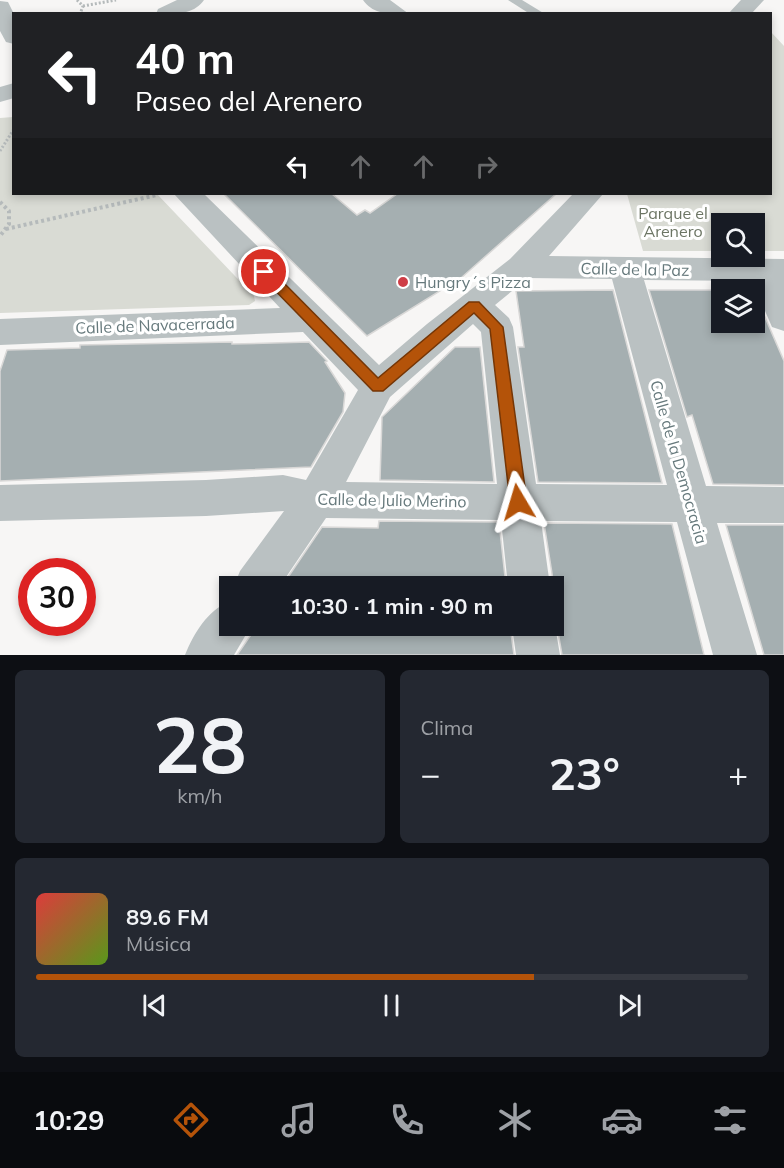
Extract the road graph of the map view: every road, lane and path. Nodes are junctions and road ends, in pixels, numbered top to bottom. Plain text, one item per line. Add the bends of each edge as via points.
1 (77, 0) edge
2 (116, 0) edge
3 (193, 0) edge
4 (374, 0) edge
5 (514, 0) edge
6 (753, 0) edge
7 (83, 6) junction
8 (0, 7) edge
9 (81, 12) edge
10 (170, 12) edge
11 (395, 12) edge
12 (535, 12) edge
13 (740, 12) edge
14 (12, 33) edge
15 (12, 132) edge
16 (0, 151) edge
17 (161, 195) edge
18 (189, 195) edge
19 (588, 195) edge
20 (0, 202) edge
21 (6, 229) junction
22 (0, 236) edge
23 (521, 267) junction
24 (625, 269) junction
25 (774, 270) edge
26 (474, 305) junction
27 (310, 318) junction
28 (784, 318) edge
29 (0, 332) edge
30 (378, 387) junction
31 (316, 500) junction
32 (518, 502) junction
33 (0, 503) edge
34 (784, 505) edge
35 (692, 506) junction
36 (262, 576) edge
37 (528, 576) edge
38 (221, 636) edge
39 (535, 636) edge
40 (207, 655) edge
41 (538, 655) edge
42 (735, 655) edge

1 - 7 path
2 - 7 path
3 - 10 street
4 - 11 street
5 - 12 lane
6 - 13 street
7 - 9 path
8 - 14 street
15 - 16 path
17 - 21 path
18 - 27 street
19 - 23 street
20 - 21 path via 9,211
21 - 22 path
23 - 24 street, Calle de la Paz
23 - 26 street
24 - 25 street, Calle de la Paz
24 - 35 street, Calle de la Democracia
25 - 28 street
26 - 30 street
26 - 32 street via 497,327
27 - 29 street, Calle de Navacerrada
27 - 30 street
30 - 31 street
31 - 32 street, Calle de Julio Merino
31 - 33 street, Calle de Julio Merino via 283,493
31 - 36 street
32 - 35 street, Calle de Julio Merino
32 - 37 street
34 - 35 street, Calle de Julio Merino
35 - 42 street, Calle de la Democracia
38 - 40 street
39 - 41 street

